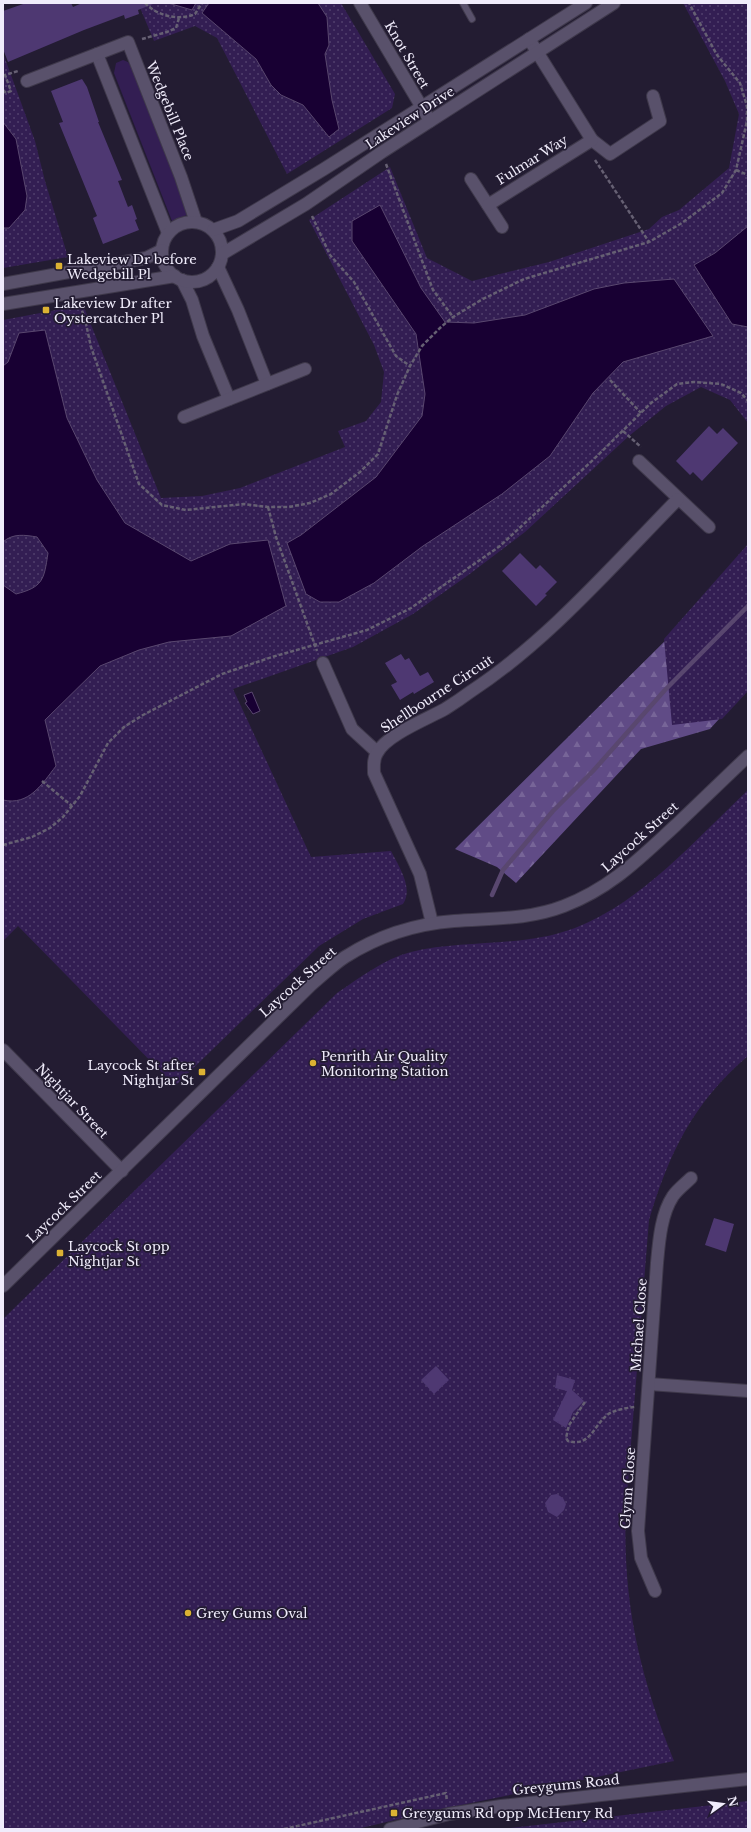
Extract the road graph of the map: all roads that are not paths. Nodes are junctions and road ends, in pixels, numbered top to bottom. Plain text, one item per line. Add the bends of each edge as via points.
1 (360, 3) edge
2 (462, 3) edge
3 (586, 3) edge
4 (614, 3) edge
5 (472, 19) dead end
6 (529, 39) junction
7 (537, 52) junction
8 (97, 54) junction
9 (27, 81) dead end
10 (653, 96) dead end
11 (421, 107) junction
12 (430, 121) junction
13 (592, 140) junction
14 (471, 179) dead end
15 (488, 205) junction
16 (196, 222) junction
17 (502, 227) dead end
18 (213, 230) junction
19 (168, 233) junction
20 (162, 250) junction
21 (222, 254) junction
22 (218, 267) junction
23 (179, 278) junction
24 (3, 284) edge
25 (3, 304) edge
26 (305, 369) dead end
27 (267, 384) junction
28 (229, 399) junction
29 (184, 417) dead end
30 (639, 461) dead end
31 (678, 499) junction
32 (709, 527) dead end
33 (323, 662) dead end
34 (377, 752) junction
35 (748, 756) edge
36 (432, 923) junction
37 (3, 1050) edge
38 (122, 1171) junction
39 (691, 1178) dead end
40 (3, 1286) edge
41 (649, 1384) junction
42 (748, 1391) edge
43 (655, 1591) dead end
44 (748, 1778) edge
45 (432, 1824) edge
46 (390, 1829) edge

1 - 11 street, Knot Street
2 - 5 lane
3 - 6 street, Lakeview Drive
4 - 7 street, Lakeview Drive
6 - 7 street
6 - 11 street, Lakeview Drive
7 - 12 street, Lakeview Drive
7 - 13 street
8 - 9 street
8 - 16 street, Wedgebill Place via 128,42
8 - 19 street
10 - 13 street via 660,122 610,154
11 - 12 street, Knot Street
11 - 18 street, Lakeview Drive via 324,170 238,221
12 - 21 street, Lakeview Drive via 306,204
13 - 15 street, Fulmar Way
14 - 15 street
15 - 17 street
16 - 18 street via 205,224
16 - 19 street via 185,222
18 - 21 street
19 - 20 street
20 - 23 street via 168,269
20 - 24 street via 146,258
21 - 22 street
22 - 23 street via 202,280 189,281
22 - 27 street
23 - 25 street
23 - 28 street via 192,300 203,336
26 - 27 street
27 - 28 street
28 - 29 street
30 - 31 street
31 - 32 street
31 - 34 street, Shellbourne Circuit via 573,606 519,656 446,708 386,742
33 - 34 street via 352,729
34 - 36 street, Shellbourne Circuit via 374,773 420,874
35 - 36 street, Laycock Street via 634,864 612,882 588,896 563,907 510,919
36 - 38 street, Laycock Street via 394,933 344,957 312,984
37 - 38 street, Nightjar Street
38 - 40 street, Laycock Street
39 - 41 street, Michael Close via 674,1196 666,1211 661,1234
41 - 42 street, Michael Close
41 - 43 street, Glynn Close via 638,1539 641,1558
44 - 45 street, Greygums Road via 501,1806 449,1814
45 - 46 street, Greygums Road

